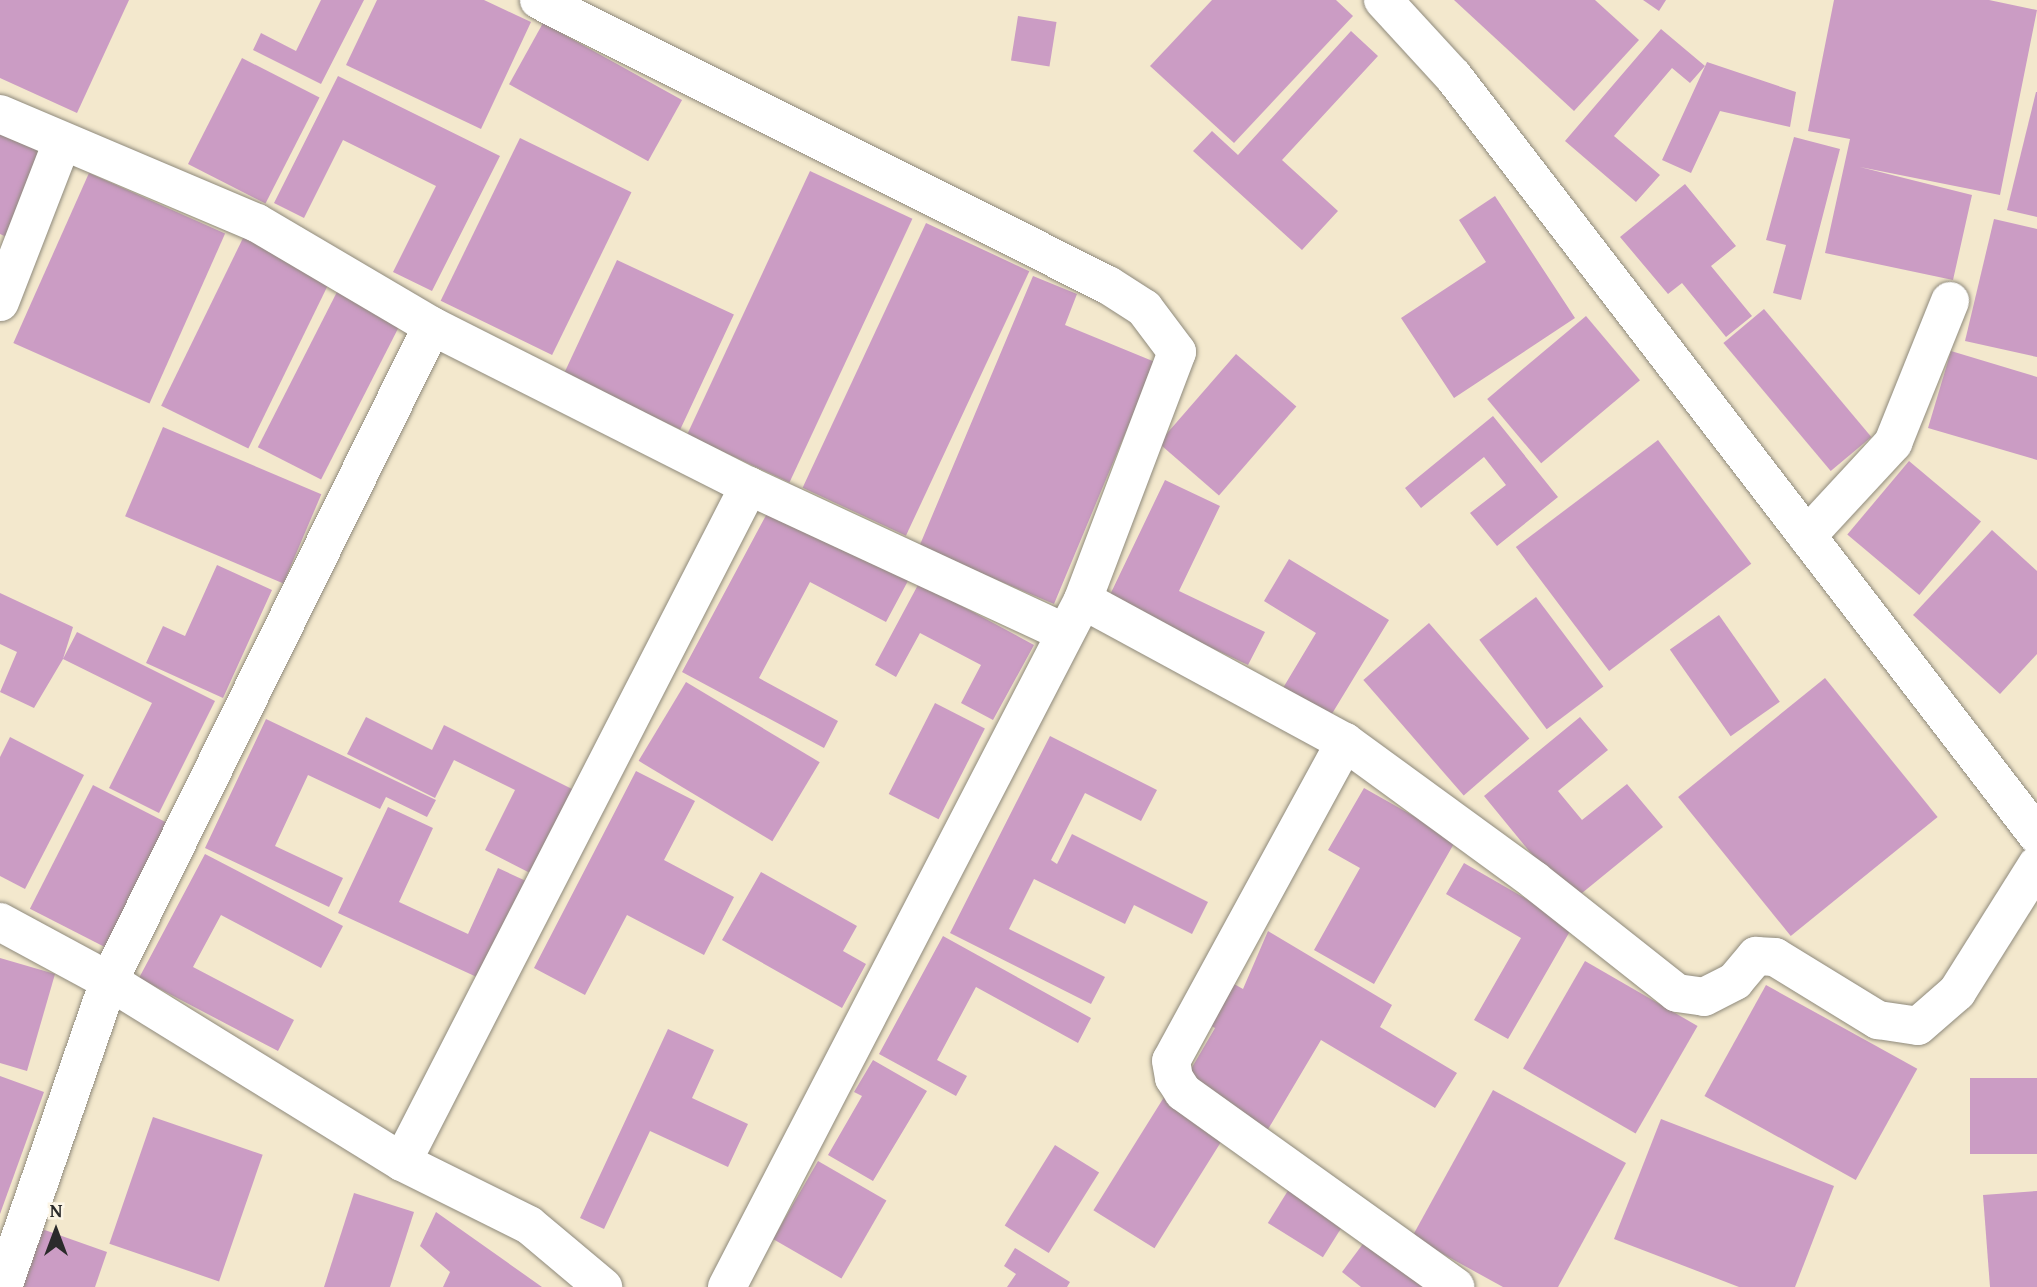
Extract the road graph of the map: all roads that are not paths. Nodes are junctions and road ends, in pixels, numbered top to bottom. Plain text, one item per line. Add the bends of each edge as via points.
1 (538, 0) edge
2 (1382, 0) edge
3 (0, 114) edge
4 (62, 142) junction
5 (1950, 301) dead end
6 (0, 302) edge
7 (432, 326) junction
8 (749, 486) junction
9 (1807, 536) junction
10 (1073, 616) junction
11 (1345, 742) junction
12 (2037, 835) edge
13 (2037, 865) edge
14 (0, 922) edge
15 (110, 981) junction
16 (402, 1162) junction
17 (3, 1287) edge
18 (603, 1287) edge
19 (727, 1287) edge
20 (1455, 1287) edge

1 - 10 street via 1108,285 1151,316 1177,352
2 - 9 street via 1453,76
3 - 4 street
4 - 6 street
4 - 7 street via 257,223
5 - 9 street via 1893,443
7 - 8 street
7 - 15 street
8 - 10 street
8 - 16 street
9 - 12 street
10 - 11 street
10 - 19 street
11 - 13 street via 1534,880 1677,993 1704,997 1735,981 1755,956 1775,957 1878,1020 1919,1026 1957,992
11 - 20 street via 1171,1061 1174,1077 1183,1092
14 - 15 street
15 - 16 street
15 - 17 street
16 - 18 street via 529,1225

